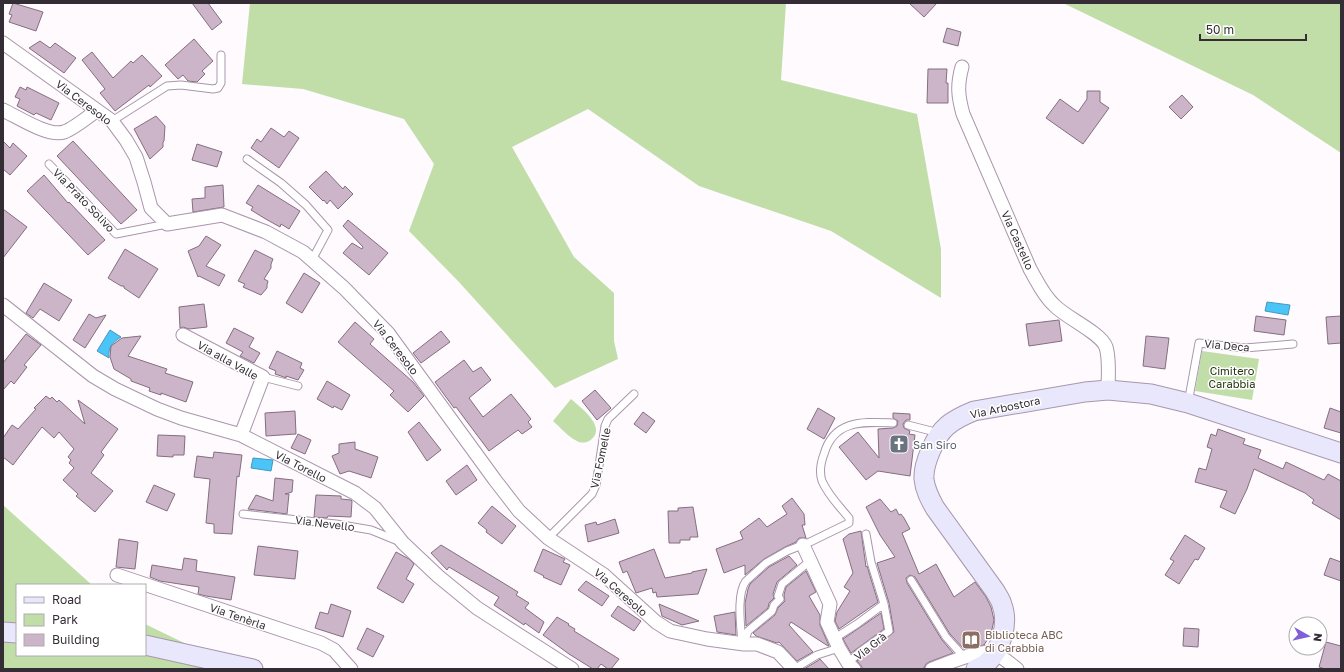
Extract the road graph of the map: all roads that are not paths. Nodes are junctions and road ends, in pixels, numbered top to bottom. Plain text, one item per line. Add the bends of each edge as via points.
1 (3, 43) edge
2 (221, 55) dead end
3 (962, 67) dead end
4 (3, 110) edge
5 (96, 111) junction
6 (112, 121) junction
7 (247, 159) dead end
8 (49, 164) dead end
9 (167, 224) junction
10 (312, 260) junction
11 (3, 305) edge
12 (183, 335) dead end
13 (1293, 344) dead end
14 (263, 377) junction
15 (298, 386) dead end
16 (1108, 390) junction
17 (634, 394) dead end
18 (1188, 403) junction
19 (893, 423) dead end
20 (908, 425) dead end
21 (941, 433) junction
22 (241, 435) junction
23 (1341, 453) edge
24 (244, 514) dead end
25 (866, 534) dead end
26 (548, 538) junction
27 (403, 543) junction
28 (803, 545) junction
29 (810, 561) junction
30 (117, 575) dead end
31 (911, 580) dead end
32 (144, 584) edge
33 (146, 585) edge
34 (884, 604) junction
35 (3, 632) edge
36 (16, 633) edge
37 (837, 643) junction
38 (743, 644) junction
39 (146, 645) edge
40 (995, 653) junction
41 (970, 663) edge
42 (851, 666) edge
43 (253, 669) edge
44 (351, 669) edge
45 (572, 669) edge
46 (794, 669) edge
47 (932, 669) edge
48 (1018, 669) edge

1 - 5 street, Via Ceresolo
2 - 6 lane via 221,83 218,88 167,86
3 - 16 street, Via Castello via 958,81 963,114 1030,269 1054,305 1098,336 1105,346 1108,356
4 - 5 street via 46,131 56,133 65,132
5 - 6 street, Via Ceresolo
6 - 9 street, Via Ceresolo via 136,157 150,208
7 - 10 lane via 281,183 306,205 328,230
8 - 9 lane, Via Prato Solivo via 116,234
9 - 10 street, Via Ceresolo via 222,215 266,232 303,252
10 - 26 street, Via Ceresolo via 388,333 500,486 520,511
11 - 22 street, Via Torello via 93,376 115,389 181,418
12 - 14 street, Via alla Valle
13 - 18 lane, Via Deca via 1245,348 1199,343
14 - 15 lane
14 - 22 street, Via alla Valle
16 - 18 street, Via Arbostora via 1151,394
16 - 21 street, Via Arbostora via 974,411 959,417
17 - 26 lane, Via Fomelle via 608,419 605,426 596,485 592,494
18 - 23 street, Via Arbostora
19 - 28 lane via 864,422 845,426 826,446 821,469 822,479 850,521
20 - 21 lane
21 - 40 street, Via Arbostora via 932,447 926,464 924,478 927,494 995,591 1002,605 1003,632
22 - 27 street, Via Torello via 355,493 382,515
24 - 27 lane, Via Nevello via 371,530
25 - 34 lane via 871,562
26 - 38 street, Via Ceresolo via 604,575 656,622 670,631
27 - 45 street, Via Torello via 438,576 478,608
28 - 29 street
28 - 38 lane via 766,564 744,584 740,605
29 - 37 street via 830,604 827,622
29 - 38 lane via 782,584 778,596 780,599 772,610 748,631
30 - 32 street, Via Tenèrla
31 - 41 lane via 946,637
33 - 44 street, Via Tenèrla via 325,645 334,650
34 - 37 lane
34 - 42 lane, Via Grà via 889,631
35 - 36 street
37 - 42 street
37 - 46 lane
38 - 46 street, Via Ceresolo via 757,644 778,652
39 - 43 street
40 - 41 street, Via Arbostora via 986,664
40 - 48 street
41 - 47 street

